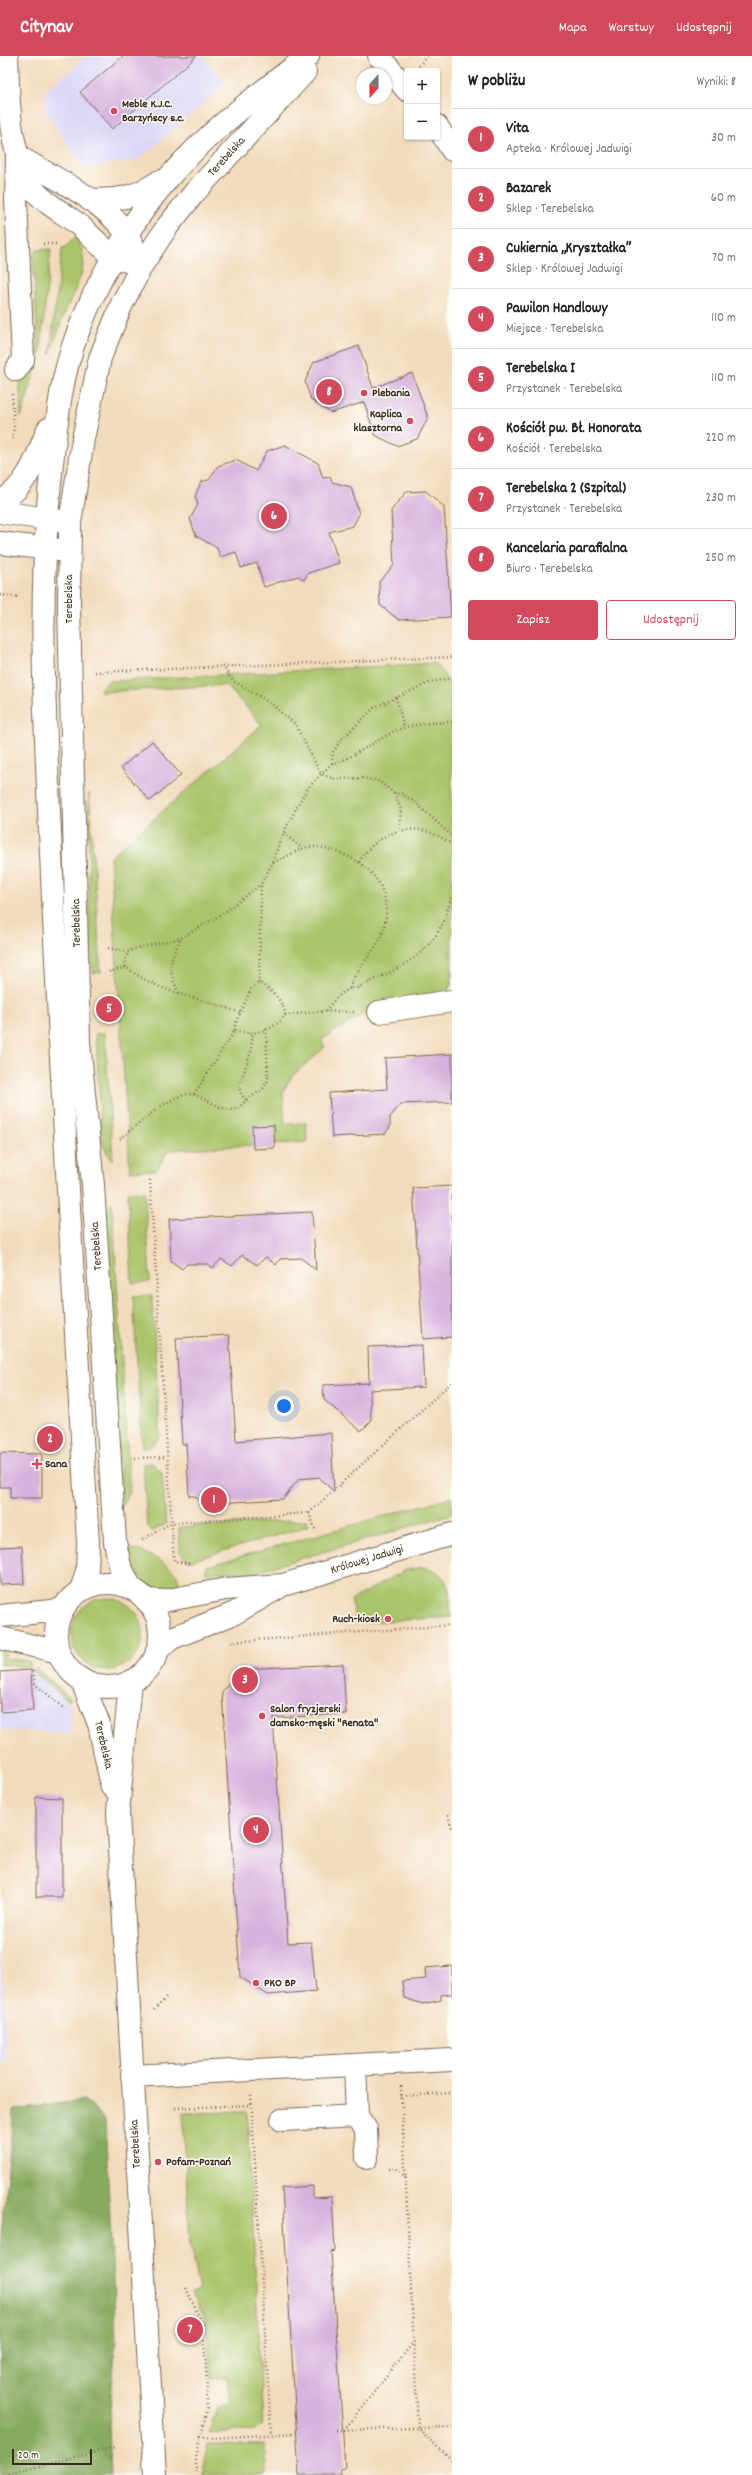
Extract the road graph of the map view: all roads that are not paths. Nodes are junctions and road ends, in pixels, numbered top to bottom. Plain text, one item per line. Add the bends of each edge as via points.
1 (7, 56) edge
2 (308, 56) edge
3 (320, 56) edge
4 (379, 56) edge
5 (404, 86) edge
6 (440, 131) edge
7 (452, 150) edge
8 (17, 156) junction
9 (172, 173) junction
10 (90, 200) junction
11 (127, 234) junction
12 (113, 257) junction
13 (142, 265) junction
14 (14, 379) road end
15 (59, 400) junction
16 (0, 502) edge
17 (0, 512) edge
18 (46, 518) junction
19 (70, 523) junction
20 (0, 543) edge
21 (44, 549) junction
22 (69, 552) junction
23 (452, 1001) edge
24 (379, 1012) road end
25 (452, 1534) edge
26 (452, 1537) edge
27 (283, 1585) junction
28 (81, 1590) junction
29 (138, 1594) junction
30 (62, 1610) junction
31 (0, 1616) edge
32 (0, 1638) edge
33 (157, 1650) junction
34 (59, 1652) junction
35 (81, 1680) junction
36 (130, 1682) junction
37 (118, 1813) junction
38 (452, 2060) edge
39 (355, 2065) junction
40 (132, 2076) junction
41 (357, 2116) junction
42 (282, 2120) dead end
43 (367, 2158) dead end
44 (155, 2475) edge

1 - 8 street via 11,135
2 - 9 street, Terebelska via 239,109
3 - 13 street, Terebelska via 195,192 167,226
4 - 5 street
6 - 7 street
8 - 10 street
8 - 12 street via 36,192 76,222
8 - 14 street via 16,214 23,360
9 - 10 street, Terebelska via 135,196 124,199
9 - 11 street, Terebelska
10 - 11 street via 114,218
11 - 12 street, Terebelska
11 - 13 street
12 - 13 street
12 - 15 street, Terebelska via 76,336
13 - 19 street, Terebelska via 121,306 100,358 83,439
15 - 16 street, Terebelska via 32,469 13,495
15 - 18 street, Terebelska
17 - 18 street
18 - 19 street
18 - 21 street, Terebelska
19 - 22 street, Terebelska
20 - 21 street
21 - 22 street
21 - 28 street, Terebelska via 44,699 47,769 67,1186 88,1543 87,1570
22 - 29 street, Terebelska via 79,1042 93,1185 115,1542 120,1566
23 - 24 street
25 - 26 street
25 - 27 street, Królowej Jadwigi
27 - 29 street, Królowej Jadwigi via 226,1589 163,1601
27 - 33 street, Królowej Jadwigi via 235,1613 172,1638
28 - 29 street via 94,1584 107,1583
28 - 30 street
29 - 33 street via 158,1623 160,1637
30 - 31 street
30 - 34 street via 57,1623 56,1638
32 - 34 street
33 - 36 street via 142,1674
34 - 35 street via 68,1668
35 - 36 street via 98,1686 115,1686
35 - 37 street, Terebelska via 99,1724
36 - 37 street, Terebelska
37 - 40 street, Terebelska
38 - 39 street
39 - 40 street
39 - 41 street
40 - 44 street, Terebelska
41 - 42 street
41 - 43 street via 366,2129

